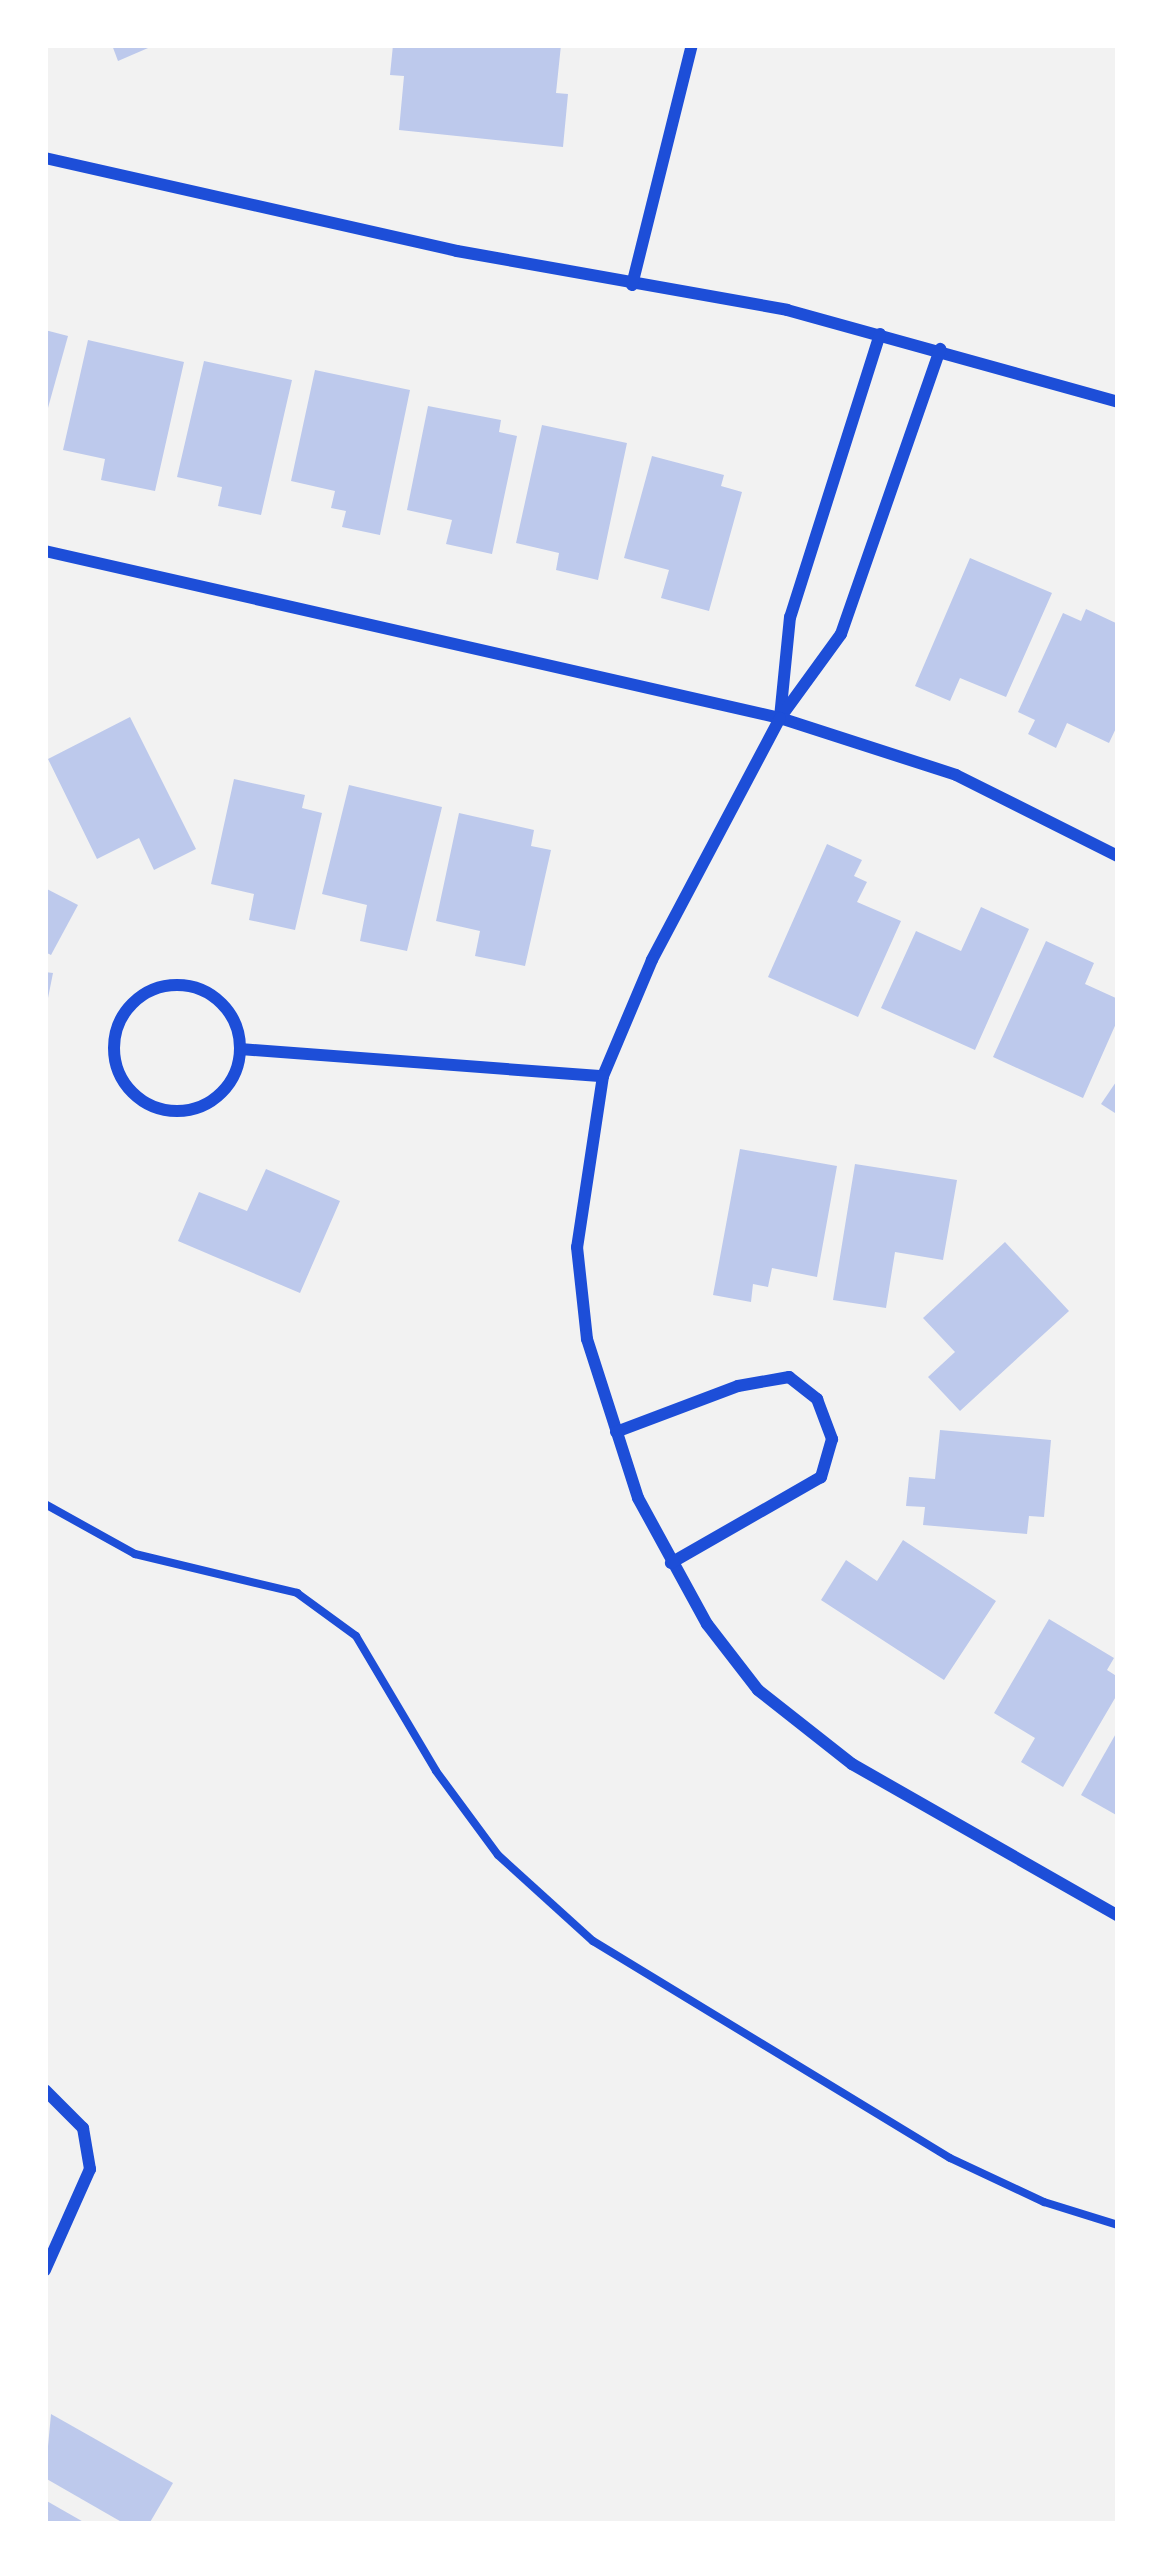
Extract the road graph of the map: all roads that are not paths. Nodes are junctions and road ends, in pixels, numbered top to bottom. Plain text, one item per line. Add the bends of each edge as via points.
1 (692, 45) edge
2 (45, 158) edge
3 (632, 285) junction
4 (880, 334) junction
5 (940, 349) junction
6 (1118, 401) edge
7 (45, 551) edge
8 (780, 718) junction
9 (1118, 856) edge
10 (240, 1049) junction
11 (603, 1076) junction
12 (616, 1432) junction
13 (671, 1563) junction
14 (1118, 1916) edge
15 (45, 2090) edge
16 (45, 2270) edge

1 - 3 street
2 - 3 street
3 - 4 street
4 - 5 street
4 - 8 street via 790,617
5 - 6 street
5 - 8 street via 841,634
7 - 8 street
8 - 9 street via 956,775
8 - 11 street via 652,960
10 - 10 street via 227,1087 213,1100 174,1111 137,1097 124,1082 115,1042 132,1004 170,985 211,994 227,1009
10 - 11 street
11 - 12 street via 578,1247 587,1339
12 - 13 street
12 - 13 street via 738,1386 789,1377 817,1399 832,1439 821,1478
13 - 14 street via 758,1690 852,1764
15 - 16 street via 83,2128 90,2169

